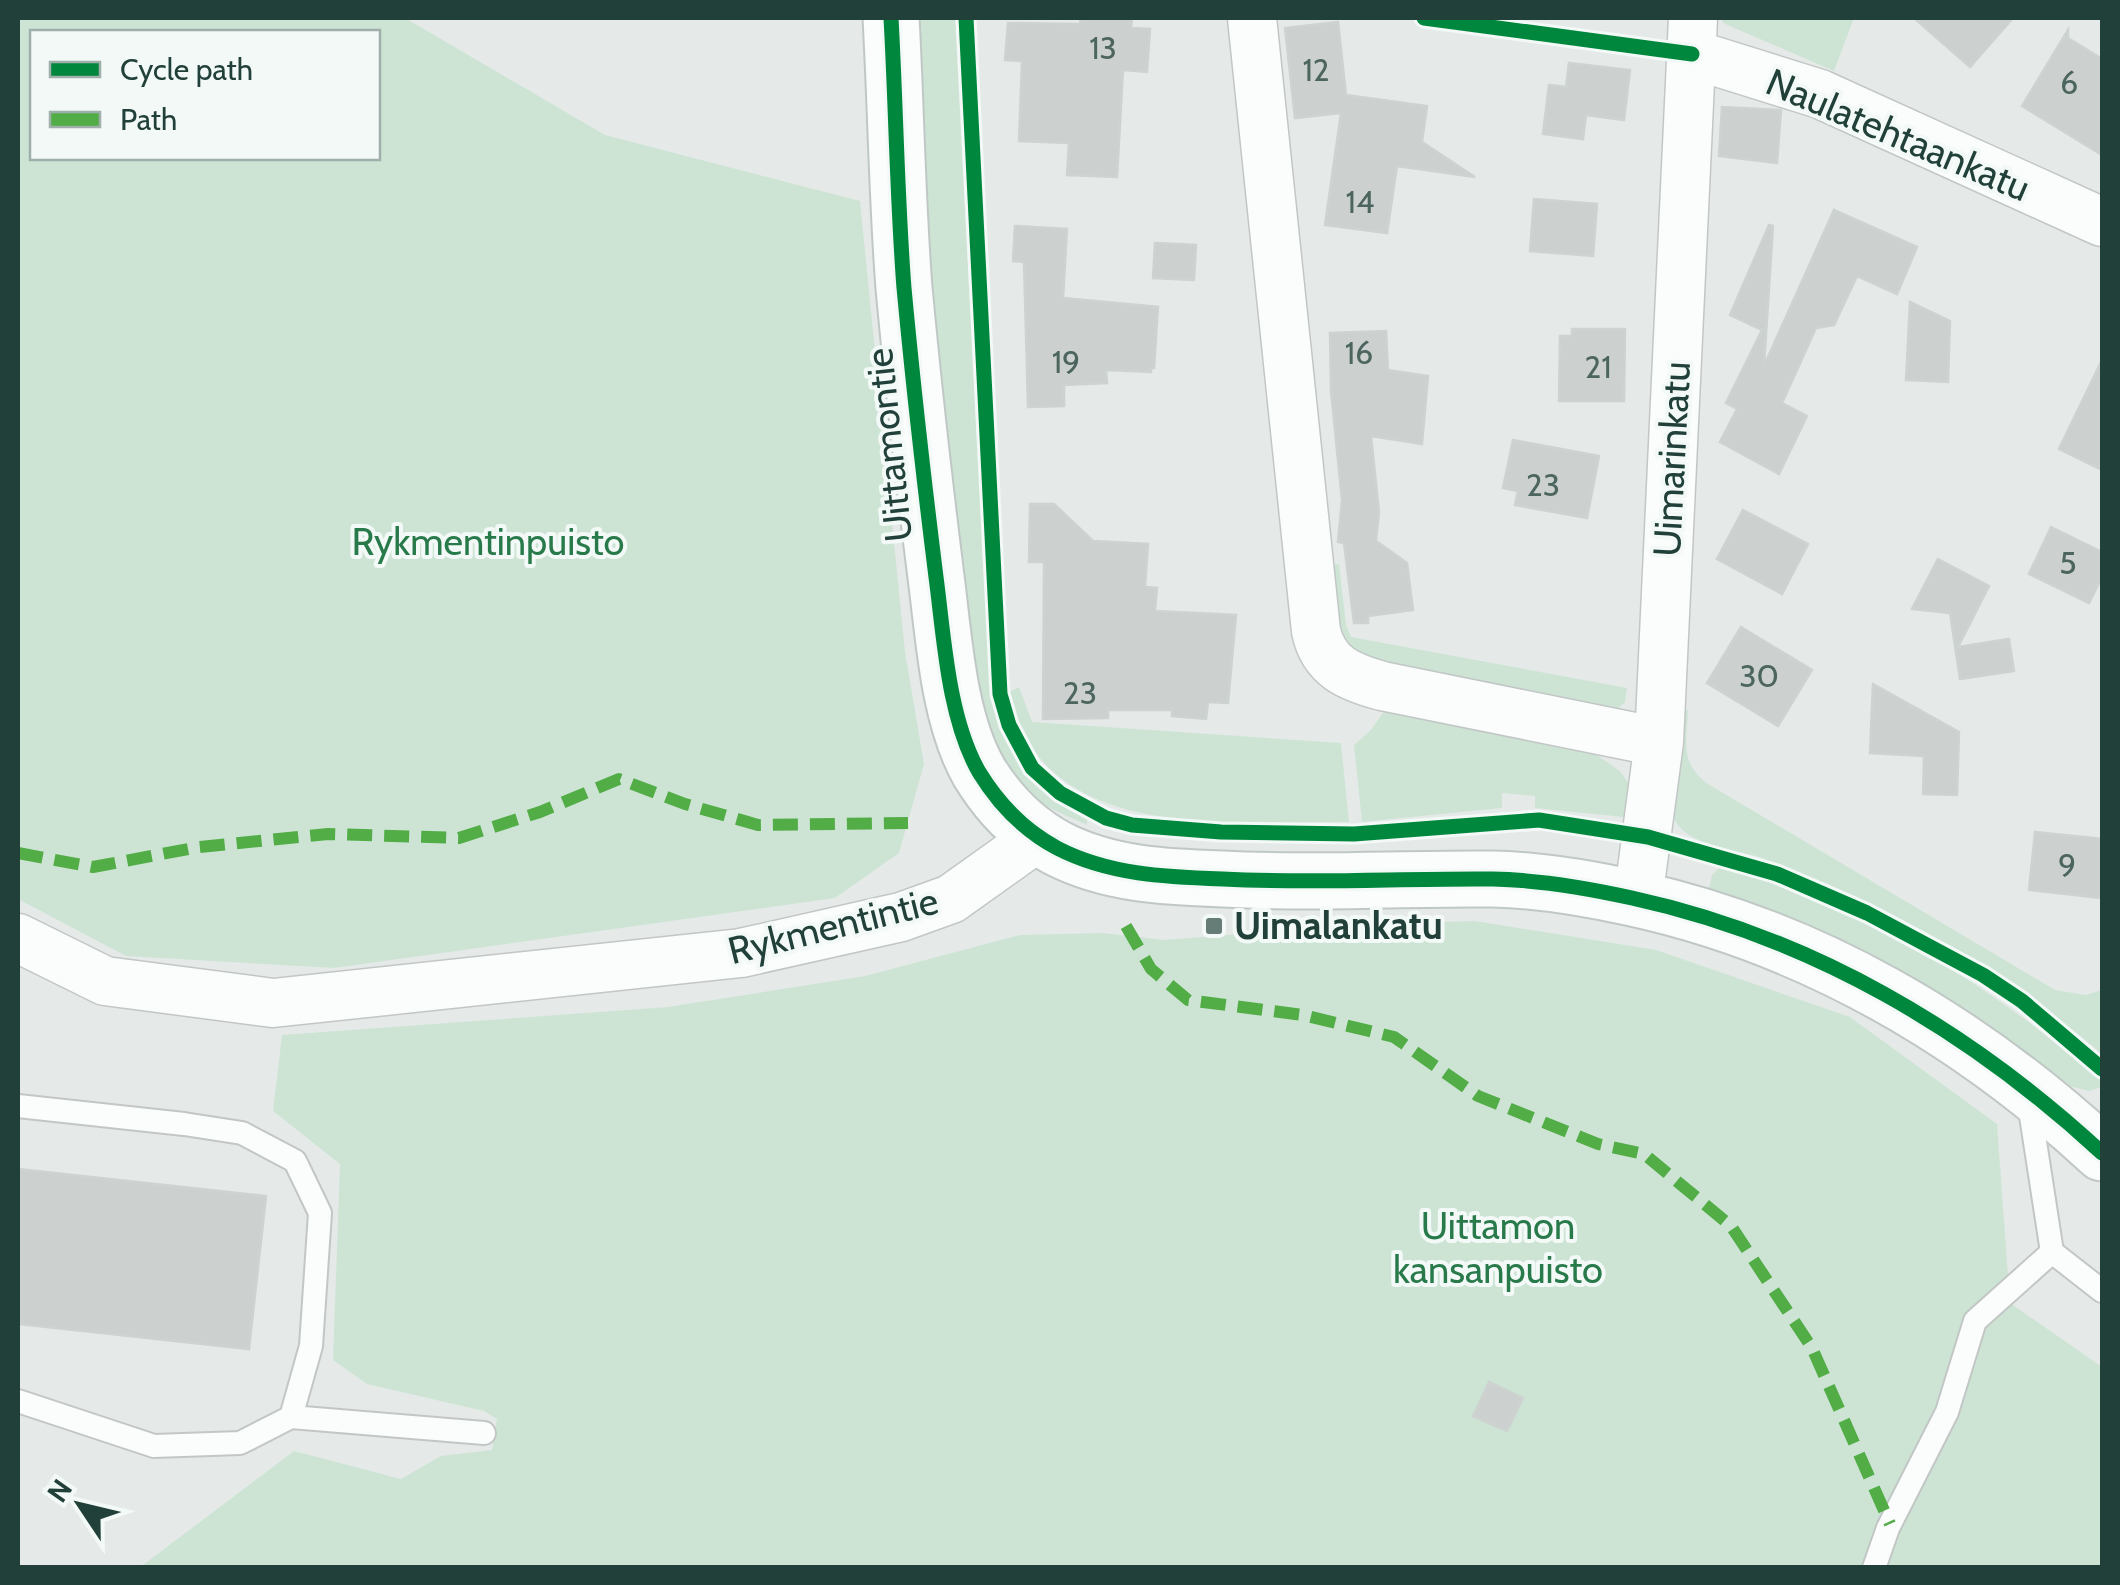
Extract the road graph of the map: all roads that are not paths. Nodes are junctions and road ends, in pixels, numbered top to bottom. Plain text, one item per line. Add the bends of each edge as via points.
1 (891, 18) edge
2 (1252, 18) edge
3 (1692, 36) edge
4 (2102, 222) edge
5 (1659, 742) junction
6 (1038, 837) junction
7 (1638, 900) junction
8 (18, 938) edge
9 (2027, 1089) junction
10 (18, 1106) edge
11 (2098, 1140) edge
12 (2052, 1252) junction
13 (2102, 1291) edge
14 (18, 1402) edge
15 (291, 1417) junction
16 (484, 1433) dead end
17 (1874, 1568) edge

1 - 6 street, Uittamontie via 904,284 948,665 978,771
2 - 5 street via 1316,631 1326,658 1356,679 1382,686
3 - 4 street, Naulatehtaankatu
3 - 5 street, Uimarinkatu
5 - 7 street, Uimarinkatu
6 - 7 street via 1092,862 1176,878 1499,879
6 - 8 street, Rykmentintie via 952,899 759,949 273,1002 104,980
7 - 9 street via 1852,976 1941,1025
9 - 11 street
9 - 12 lane
10 - 15 lane via 242,1134 295,1161 320,1214 311,1346
12 - 13 lane
12 - 17 lane via 1975,1322 1947,1412
14 - 15 lane via 154,1446 240,1444
15 - 16 lane

